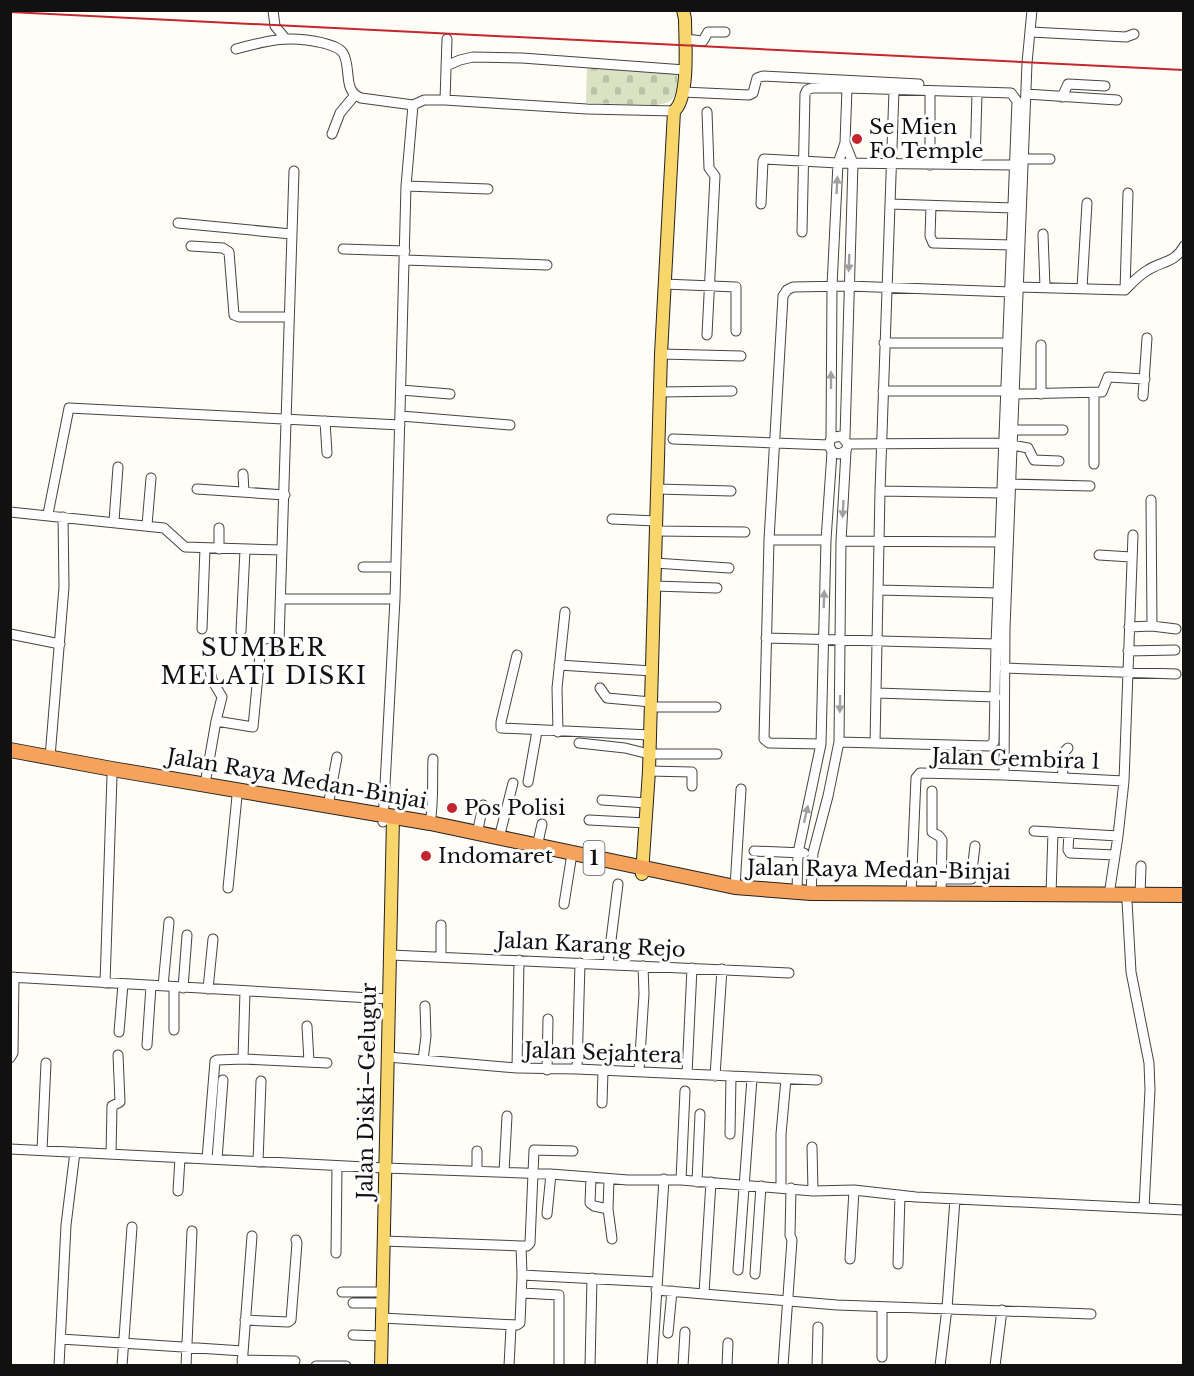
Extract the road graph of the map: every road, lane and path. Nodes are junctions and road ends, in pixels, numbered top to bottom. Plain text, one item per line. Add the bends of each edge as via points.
1 (273, 10) edge
2 (683, 10) edge
3 (1032, 10) edge
4 (725, 32) dead end
5 (1031, 32) junction
6 (1134, 34) dead end
7 (284, 38) junction
8 (447, 39) dead end
9 (685, 39) junction
10 (236, 49) dead end
11 (446, 66) junction
12 (684, 70) junction
13 (1105, 86) dead end
14 (848, 88) junction
15 (894, 90) junction
16 (930, 91) junction
17 (1026, 91) junction
18 (682, 92) junction
19 (977, 93) junction
20 (355, 95) junction
21 (1062, 97) junction
22 (445, 100) junction
23 (1118, 100) dead end
24 (413, 105) junction
25 (674, 111) junction
26 (707, 112) dead end
27 (332, 134) dead end
28 (845, 143) junction
29 (1050, 159) dead end
30 (804, 161) junction
31 (1019, 162) junction
32 (838, 163) junction
33 (853, 163) junction
34 (891, 164) junction
35 (930, 165) junction
36 (975, 165) junction
37 (294, 171) dead end
38 (406, 186) junction
39 (489, 189) dead end
40 (1128, 193) dead end
41 (1087, 203) dead end
42 (761, 204) dead end
43 (890, 204) junction
44 (931, 206) junction
45 (1013, 208) junction
46 (178, 223) dead end
47 (802, 232) dead end
48 (291, 234) junction
49 (1043, 234) dead end
50 (1012, 245) junction
51 (190, 246) dead end
52 (1184, 246) edge
53 (343, 249) dead end
54 (405, 256) junction
55 (547, 265) dead end
56 (664, 284) junction
57 (709, 285) junction
58 (832, 286) junction
59 (848, 286) junction
60 (886, 287) junction
61 (1045, 287) junction
62 (1082, 288) junction
63 (1015, 290) junction
64 (1125, 290) junction
65 (289, 318) junction
66 (736, 331) dead end
67 (707, 335) dead end
68 (1146, 338) dead end
69 (884, 343) junction
70 (1008, 343) junction
71 (1041, 345) dead end
72 (661, 354) junction
73 (741, 356) dead end
74 (1145, 379) junction
75 (401, 390) junction
76 (732, 391) dead end
77 (883, 391) junction
78 (659, 392) junction
79 (1010, 393) junction
80 (1094, 393) junction
81 (450, 394) dead end
82 (1041, 394) junction
83 (1143, 396) dead end
84 (285, 419) junction
85 (400, 420) junction
86 (325, 421) junction
87 (510, 425) dead end
88 (1013, 429) junction
89 (1063, 430) dead end
90 (673, 439) dead end
91 (773, 444) junction
92 (846, 444) junction
93 (881, 444) junction
94 (1008, 444) junction
95 (831, 445) junction
96 (327, 453) dead end
97 (1059, 461) dead end
98 (1094, 464) dead end
99 (118, 467) dead end
100 (243, 474) dead end
101 (151, 478) dead end
102 (1011, 484) junction
103 (1090, 486) dead end
104 (197, 489) dead end
105 (657, 489) junction
106 (731, 491) dead end
107 (880, 491) junction
108 (244, 492) junction
109 (1002, 493) junction
110 (285, 495) junction
111 (1151, 500) dead end
112 (10, 512) edge
113 (48, 514) junction
114 (63, 517) junction
115 (612, 519) dead end
116 (114, 521) junction
117 (147, 525) junction
118 (656, 526) junction
119 (219, 528) dead end
120 (745, 532) dead end
121 (1133, 535) dead end
122 (769, 540) junction
123 (826, 540) junction
124 (841, 541) junction
125 (879, 542) junction
126 (1000, 542) junction
127 (205, 548) junction
128 (219, 549) junction
129 (245, 550) junction
130 (282, 550) junction
131 (1099, 555) dead end
132 (1131, 557) junction
133 (655, 563) junction
134 (363, 567) dead end
135 (396, 567) junction
136 (729, 568) dead end
137 (654, 586) junction
138 (717, 588) dead end
139 (879, 590) junction
140 (998, 593) junction
141 (282, 598) junction
142 (395, 599) junction
143 (565, 612) dead end
144 (1152, 626) junction
145 (1129, 627) junction
146 (202, 629) dead end
147 (1176, 629) dead end
148 (241, 631) dead end
149 (10, 634) edge
150 (766, 638) junction
151 (823, 640) junction
152 (841, 641) junction
153 (876, 642) junction
154 (60, 644) junction
155 (996, 644) junction
156 (1175, 650) dead end
157 (1128, 651) junction
158 (517, 655) dead end
159 (559, 665) junction
160 (1004, 668) junction
161 (210, 671) dead end
162 (652, 671) junction
163 (1127, 672) junction
164 (1176, 674) dead end
165 (600, 688) dead end
166 (877, 693) junction
167 (996, 697) junction
168 (651, 705) junction
169 (716, 707) dead end
170 (216, 721) junction
171 (537, 730) junction
172 (558, 732) junction
173 (650, 735) junction
174 (839, 742) junction
175 (579, 743) dead end
176 (875, 743) junction
177 (821, 744) junction
178 (1068, 748) dead end
179 (10, 750) edge
180 (649, 754) junction
181 (717, 754) dead end
182 (10, 756) edge
183 (50, 757) junction
184 (337, 757) dead end
185 (434, 759) dead end
186 (649, 771) junction
187 (1004, 775) junction
188 (112, 776) junction
189 (1062, 778) junction
190 (1124, 781) junction
191 (513, 783) dead end
192 (528, 783) dead end
193 (205, 784) junction
194 (692, 786) dead end
195 (741, 789) dead end
196 (932, 791) dead end
197 (237, 796) junction
198 (602, 800) dead end
199 (647, 803) junction
200 (483, 805) dead end
201 (328, 806) junction
202 (389, 820) junction
203 (589, 820) dead end
204 (430, 823) junction
205 (646, 823) junction
206 (542, 824) dead end
207 (1034, 831) dead end
208 (1053, 832) junction
209 (1069, 833) junction
210 (477, 834) junction
211 (1118, 836) junction
212 (499, 838) junction
213 (975, 846) dead end
214 (537, 847) junction
215 (754, 851) dead end
216 (798, 853) junction
217 (813, 853) junction
218 (1115, 855) junction
219 (571, 860) junction
220 (1141, 866) dead end
221 (643, 871) junction
222 (942, 879) junction
223 (618, 884) dead end
224 (735, 887) junction
225 (228, 888) dead end
226 (804, 893) junction
227 (911, 893) junction
228 (941, 894) junction
229 (1052, 894) junction
230 (1109, 895) junction
231 (1184, 895) edge
232 (1134, 898) junction
233 (1184, 901) edge
234 (564, 904) dead end
235 (169, 922) dead end
236 (441, 925) dead end
237 (186, 935) dead end
238 (213, 939) dead end
239 (391, 955) junction
240 (441, 957) junction
241 (519, 960) junction
242 (580, 963) junction
243 (608, 964) junction
244 (643, 966) junction
245 (692, 968) junction
246 (722, 969) junction
247 (747, 970) junction
248 (789, 973) dead end
249 (12, 977) edge
250 (747, 982) dead end
251 (105, 983) junction
252 (123, 984) junction
253 (151, 986) junction
254 (164, 986) junction
255 (179, 987) junction
256 (208, 989) junction
257 (245, 991) junction
258 (388, 999) junction
259 (425, 1006) dead end
260 (548, 1019) dead end
261 (307, 1026) dead end
262 (174, 1030) dead end
263 (119, 1032) dead end
264 (147, 1045) dead end
265 (118, 1055) dead end
266 (388, 1057) junction
267 (10, 1058) edge
268 (243, 1059) junction
269 (423, 1060) junction
270 (309, 1062) junction
271 (46, 1063) dead end
272 (327, 1063) dead end
273 (517, 1068) junction
274 (577, 1069) junction
275 (547, 1070) junction
276 (603, 1071) junction
277 (639, 1071) junction
278 (687, 1074) junction
279 (715, 1076) junction
280 (731, 1077) junction
281 (752, 1077) junction
282 (786, 1079) junction
283 (223, 1080) dead end
284 (817, 1080) dead end
285 (261, 1081) dead end
286 (684, 1091) dead end
287 (602, 1103) dead end
288 (700, 1114) dead end
289 (507, 1116) dead end
290 (730, 1134) dead end
291 (812, 1147) dead end
292 (10, 1149) edge
293 (42, 1150) junction
294 (477, 1151) dead end
295 (573, 1151) dead end
296 (75, 1152) junction
297 (111, 1154) junction
298 (180, 1158) junction
299 (207, 1159) junction
300 (217, 1159) junction
301 (258, 1162) junction
302 (337, 1166) junction
303 (385, 1168) junction
304 (477, 1171) junction
305 (504, 1172) junction
306 (551, 1174) junction
307 (534, 1175) junction
308 (591, 1177) junction
309 (609, 1179) junction
310 (664, 1179) junction
311 (681, 1179) junction
312 (697, 1182) junction
313 (711, 1182) junction
314 (744, 1186) junction
315 (761, 1186) junction
316 (786, 1187) junction
317 (854, 1190) junction
318 (178, 1191) dead end
319 (813, 1191) junction
320 (900, 1195) junction
321 (955, 1199) junction
322 (1144, 1208) junction
323 (608, 1209) junction
324 (1184, 1210) edge
325 (547, 1214) dead end
326 (132, 1227) dead end
327 (192, 1231) dead end
328 (252, 1236) dead end
329 (612, 1239) dead end
330 (296, 1240) dead end
331 (383, 1241) junction
332 (520, 1246) junction
333 (336, 1253) dead end
334 (850, 1259) dead end
335 (898, 1264) dead end
336 (738, 1270) dead end
337 (755, 1274) dead end
338 (522, 1275) junction
339 (592, 1278) junction
340 (656, 1286) junction
341 (672, 1291) junction
342 (342, 1292) dead end
343 (522, 1293) junction
344 (704, 1293) junction
345 (383, 1298) junction
346 (788, 1301) junction
347 (353, 1303) dead end
348 (882, 1307) junction
349 (947, 1308) junction
350 (1002, 1310) junction
351 (1091, 1314) dead end
352 (382, 1318) junction
353 (245, 1320) junction
354 (511, 1327) junction
355 (818, 1327) dead end
356 (685, 1332) dead end
357 (668, 1334) dead end
358 (353, 1335) dead end
359 (382, 1336) junction
360 (61, 1339) junction
361 (124, 1343) junction
362 (728, 1343) dead end
363 (187, 1347) junction
364 (882, 1357) dead end
365 (242, 1359) edge
366 (295, 1361) dead end
367 (59, 1365) edge
368 (122, 1365) edge
369 (186, 1365) edge
370 (316, 1365) edge
371 (346, 1365) edge
372 (381, 1365) edge
373 (509, 1365) edge
374 (559, 1365) edge
375 (590, 1365) edge
376 (652, 1365) edge
377 (683, 1365) edge
378 (728, 1365) edge
379 (783, 1365) edge
380 (817, 1365) edge
381 (940, 1365) edge
382 (995, 1365) edge

1 - 7 street via 275,26
2 - 9 main road
3 - 5 street
4 - 9 street via 708,32 704,40
5 - 6 street via 1126,37
5 - 17 street
7 - 10 street
7 - 20 street via 307,39 341,51 350,90
8 - 11 street
9 - 12 main road
11 - 12 street via 473,57
11 - 22 street
12 - 18 main road
13 - 21 street via 1068,84
14 - 15 street
14 - 28 street
14 - 30 street via 812,88 806,92
15 - 16 street
15 - 34 street
16 - 19 street
16 - 35 street
17 - 18 street via 763,76 757,78 749,95
17 - 21 street
17 - 31 street
18 - 25 main road via 680,105
19 - 31 street via 1011,93 1016,98
19 - 36 street
20 - 24 street
20 - 27 street via 340,113
21 - 23 street
22 - 24 street via 424,100
22 - 25 street
24 - 38 street
25 - 56 main road
26 - 57 street via 709,168 715,176
28 - 32 street
28 - 33 street
29 - 31 street
30 - 32 street
30 - 42 street via 764,160
30 - 47 street
31 - 36 street
31 - 45 street
31 - 63 street
32 - 33 street
58 -> 32 street
33 - 34 street
33 -> 59 street
34 - 35 street
34 - 43 street
35 - 36 street
37 - 48 street
38 - 39 street
38 - 54 street
40 - 64 street
41 - 62 street
43 - 44 street
43 - 60 street
44 - 45 street
44 - 50 street via 933,243
45 - 50 street
46 - 48 street
48 - 65 street
49 - 61 street
50 - 63 street
51 - 65 street via 223,248 229,252 234,315
52 - 64 street via 1177,257 1149,269
53 - 54 street
54 - 55 street
54 - 75 street
56 - 57 street
56 - 72 main road
57 - 66 street via 737,288
57 - 67 street
58 - 59 street
58 - 91 street via 793,287 783,296
95 -> 58 street
59 - 60 street
59 - 92 street
60 - 63 street
60 - 69 street
61 - 62 street
61 - 63 street
62 - 64 street
63 - 70 street
63 - 79 street
65 - 84 street
68 - 74 street
69 - 70 street
69 - 77 street
70 - 79 street
71 - 82 street
72 - 73 street
72 - 78 main road
74 - 80 street via 1108,377 1103,392
74 - 83 street
75 - 81 street
75 - 85 street
76 - 78 street
77 - 79 street
77 - 93 street
78 - 105 main road
79 - 82 street
79 - 88 street
79 - 94 street
80 - 82 street
80 - 98 street
84 - 86 street
84 - 110 street
84 - 113 street via 69,408
85 - 86 street
85 - 87 street
85 - 135 street
86 - 96 street
88 - 89 street
88 - 94 street
90 - 91 street
91 - 95 street
91 - 122 street
92 - 93 street
92 - 95 street via 838,435
92 - 95 street via 839,454
92 -> 124 street
93 - 94 street
93 - 107 street
94 - 97 street via 1027,447 1034,460
94 - 102 street
94 - 109 street
95 - 123 street
99 - 116 street
100 - 108 street
101 - 117 street
102 - 103 street
102 - 160 street
104 - 108 street
105 - 106 street
105 - 118 main road
107 - 109 street
107 - 125 street
108 - 110 street
109 - 126 street
110 - 130 street
111 - 144 street
112 - 113 street
113 - 114 street
114 - 116 street
114 - 154 street
115 - 118 street
116 - 117 street
117 - 127 street via 167,529 185,547
118 - 120 street
118 - 133 main road
119 - 128 street
121 - 132 street
122 - 123 street
122 - 150 street
151 -> 123 street
124 - 125 street
124 - 152 street
125 - 126 street
125 - 139 street
126 - 140 street
127 - 128 street
127 - 146 street
128 - 129 street
129 - 130 street
129 - 148 street
130 - 141 street
131 - 132 street
132 - 145 street
133 - 136 street
133 - 137 main road
134 - 135 street
135 - 142 street
137 - 138 street
137 - 162 main road
139 - 140 street
139 - 153 street
140 - 155 street
141 - 142 street
141 - 170 street via 279,643 263,650 260,657 253,727
142 - 202 street
143 - 159 street
144 - 145 street
144 - 147 street
145 - 157 street
149 - 154 street
150 - 151 street
150 - 177 street via 764,740
151 - 152 street
151 - 177 street
152 - 153 street
152 -> 174 street
153 - 155 street
153 - 166 street
154 - 183 street
155 - 167 street
156 - 157 street
157 - 163 street
158 - 171 street via 500,727
159 - 162 street
159 - 172 street
160 - 163 street
160 - 187 street
161 - 170 street via 222,695
162 - 168 main road
163 - 164 street
163 - 190 street
165 - 168 street via 607,698
166 - 167 street
166 - 176 street
167 - 176 street via 992,745
168 - 169 street
168 - 173 main road
170 - 193 street
171 - 172 street
171 - 192 street
172 - 173 street
173 - 180 main road
174 - 176 street
174 - 217 street
175 - 180 street
216 -> 177 street
178 - 189 street
179 - 183 highway, Jalan Raya Medan-Binjai / 1
180 - 181 street
180 - 186 main road
182 - 188 highway, Jalan Raya Medan-Binjai / 1
183 - 193 highway, Jalan Raya Medan-Binjai / 1
184 - 201 street
185 - 204 street
186 - 194 street via 692,772
186 - 199 main road
187 - 189 street, Jalan Gembira 1
187 - 227 street, Jalan Gembira 1 via 917,776
188 - 197 highway, Jalan Raya Medan-Binjai / 1
188 - 251 street
189 - 190 street, Jalan Gembira 1
190 - 211 street
191 - 212 street
193 - 201 highway, Jalan Raya Medan-Binjai / 1
195 - 224 street
196 - 222 street via 932,832 941,839
197 - 202 highway, Jalan Raya Medan-Binjai / 1
197 - 225 street
198 - 199 street
199 - 205 main road
200 - 210 street
201 - 202 highway, Jalan Raya Medan-Binjai / 1
202 - 204 highway, Jalan Raya Medan-Binjai / 1
202 - 219 highway, Jalan Raya Medan-Binjai / 1
202 - 239 main road, Jalan Diski–Gelugur
203 - 205 street
204 - 210 highway, Jalan Raya Medan-Binjai / 1
205 - 221 main road
206 - 214 street
207 - 208 street
208 - 209 street
208 - 229 street
209 - 211 street
209 - 218 street via 1070,853
210 - 212 highway, Jalan Raya Medan-Binjai / 1
211 - 218 street
212 - 214 highway, Jalan Raya Medan-Binjai / 1
213 - 222 street via 971,879
214 - 221 highway, Jalan Raya Medan-Binjai / 1
215 - 216 street
216 - 217 street
216 - 226 street
217 - 226 street
218 - 230 street
219 - 221 highway, Jalan Raya Medan-Binjai / 1
219 - 234 street
220 - 232 street
221 - 224 highway, Jalan Raya Medan-Binjai / 1
221 - 232 highway, Jalan Raya Medan-Binjai / 1 via 734,893 811,899
222 - 228 street
223 - 243 street
224 - 226 highway, Jalan Raya Medan-Binjai / 1
226 - 227 highway, Jalan Raya Medan-Binjai / 1
227 - 228 highway, Jalan Raya Medan-Binjai / 1
228 - 229 highway, Jalan Raya Medan-Binjai / 1
229 - 230 highway, Jalan Raya Medan-Binjai / 1
230 - 232 highway, Jalan Raya Medan-Binjai / 1
231 - 232 highway, Jalan Raya Medan-Binjai / 1
232 - 233 highway, Jalan Raya Medan-Binjai / 1
232 - 322 street via 1131,972 1149,1063
235 - 254 street
236 - 240 street
237 - 255 street
238 - 256 street
239 - 240 street, Jalan Karang Rejo
239 - 258 main road, Jalan Diski–Gelugur
240 - 241 street, Jalan Karang Rejo
241 - 242 street, Jalan Karang Rejo
241 - 273 street
242 - 243 street, Jalan Karang Rejo
242 - 274 street
243 - 244 street, Jalan Karang Rejo
244 - 245 street, Jalan Karang Rejo
244 - 277 street
245 - 246 street, Jalan Karang Rejo
245 - 278 street
246 - 247 street, Jalan Karang Rejo
246 - 279 street
247 - 248 street, Jalan Karang Rejo
247 - 250 street
249 - 251 street
249 - 267 street
251 - 252 street
252 - 253 street
252 - 263 street
253 - 254 street
253 - 264 street
254 - 255 street
255 - 256 street
255 - 262 street
256 - 257 street
257 - 258 street
257 - 268 street
258 - 266 main road, Jalan Diski–Gelugur
259 - 269 street
260 - 275 street
261 - 270 street
265 - 297 street via 120,1102 112,1106
266 - 269 street, Jalan Sejahtera
266 - 303 main road, Jalan Diski–Gelugur
268 - 270 street
268 - 299 street via 215,1061
269 - 273 street, Jalan Sejahtera
270 - 272 street
271 - 293 street
273 - 275 street, Jalan Sejahtera
274 - 275 street, Jalan Sejahtera
274 - 276 street, Jalan Sejahtera
276 - 277 street, Jalan Sejahtera
276 - 287 street
277 - 278 street, Jalan Sejahtera
278 - 279 street, Jalan Sejahtera
279 - 280 street, Jalan Sejahtera
280 - 281 street, Jalan Sejahtera
280 - 290 street
281 - 282 street, Jalan Sejahtera
281 - 314 street
282 - 284 street, Jalan Sejahtera
282 - 316 street via 781,1134
283 - 300 street
285 - 301 street
286 - 311 street
288 - 312 street
289 - 305 street
291 - 319 street
292 - 293 street
293 - 296 street
294 - 304 street
295 - 307 street via 534,1150
296 - 297 street
296 - 360 street via 66,1225
297 - 298 street
298 - 299 street
298 - 318 street
299 - 300 street
300 - 301 street
301 - 302 street
302 - 303 street
302 - 333 street
303 - 304 street
303 - 331 main road, Jalan Diski–Gelugur
304 - 305 street
305 - 307 street
306 - 307 street
306 - 308 street
306 - 325 street
307 - 332 street via 530,1243
308 - 309 street
308 - 323 street via 590,1203
309 - 310 street
309 - 323 street
310 - 311 street
310 - 340 street
311 - 312 street
312 - 313 street
313 - 314 street
313 - 344 street
314 - 315 street
314 - 336 street
315 - 316 street
315 - 337 street
316 - 319 street
316 - 346 street via 792,1240
317 - 319 street
317 - 320 street
317 - 334 street
320 - 321 street
320 - 335 street
321 - 322 street
321 - 349 street
322 - 324 street
323 - 329 street
326 - 361 street
327 - 363 street
328 - 353 street
330 - 353 street via 291,1320
331 - 332 street
331 - 345 main road, Jalan Diski–Gelugur
332 - 338 street
338 - 339 street
338 - 343 street
339 - 340 street
339 - 375 street
340 - 341 street
340 - 376 street
341 - 344 street
341 - 357 street
342 - 345 street
343 - 354 street via 520,1323
343 - 374 street via 559,1295
344 - 346 street
345 - 347 street
345 - 352 main road, Jalan Diski–Gelugur
346 - 348 street
346 - 379 street
348 - 349 street
348 - 364 street
349 - 350 street
349 - 381 street
350 - 351 street
350 - 382 street
352 - 354 street
352 - 359 main road, Jalan Diski–Gelugur
353 - 365 street
354 - 373 street
355 - 380 street
356 - 377 street
358 - 359 street
359 - 372 main road, Jalan Diski–Gelugur
360 - 361 street
360 - 367 street
361 - 363 street
361 - 368 street
362 - 378 street
363 - 365 street
363 - 369 street
365 - 366 street
370 - 371 street

